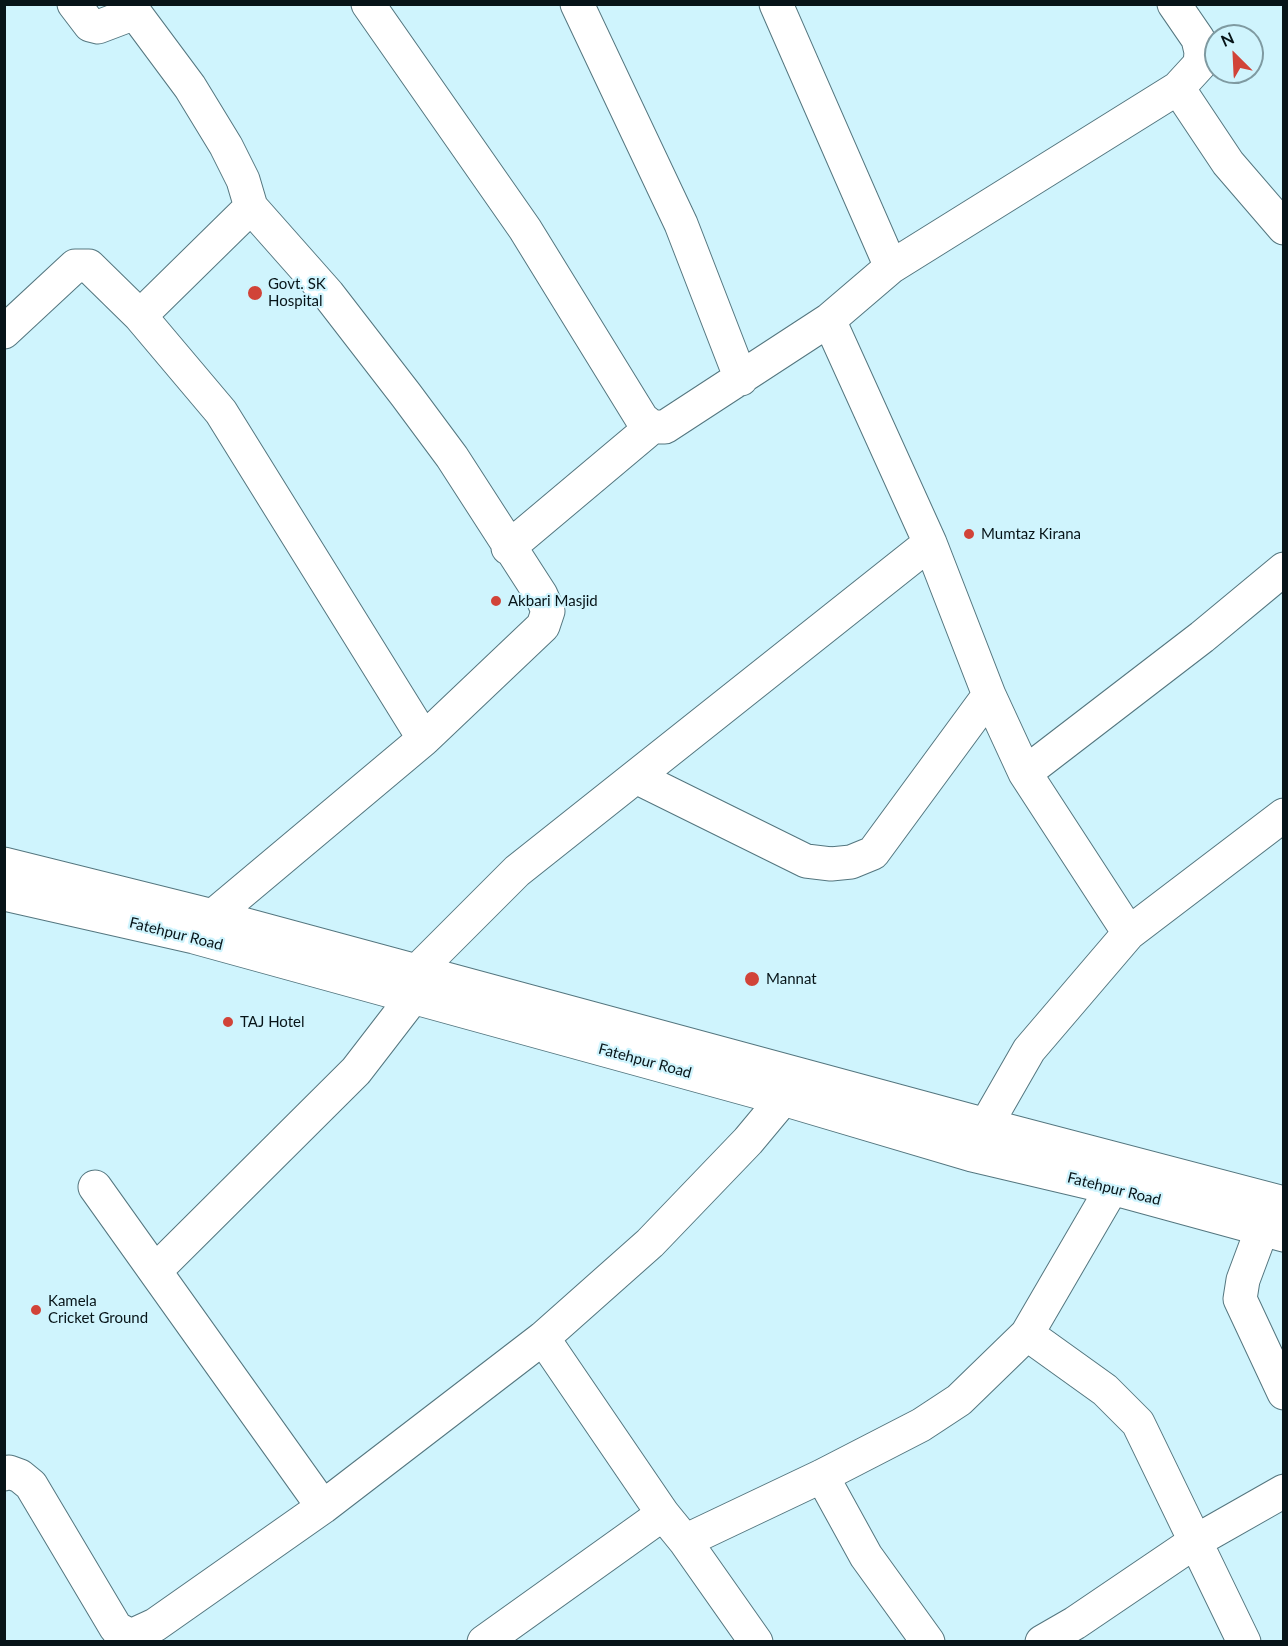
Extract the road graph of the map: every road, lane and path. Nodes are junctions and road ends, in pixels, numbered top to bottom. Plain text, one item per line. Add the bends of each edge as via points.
1 (74, 4) edge
2 (368, 4) edge
3 (577, 4) edge
4 (776, 4) edge
5 (1174, 4) edge
6 (140, 9) edge
7 (1178, 88) junction
8 (251, 207) junction
9 (1284, 228) edge
10 (891, 267) junction
11 (140, 316) junction
12 (829, 320) junction
13 (4, 332) edge
14 (741, 380) junction
15 (652, 427) junction
16 (930, 543) junction
17 (508, 548) junction
18 (1284, 569) edge
19 (989, 695) junction
20 (424, 739) junction
21 (1025, 773) junction
22 (636, 777) junction
23 (1284, 815) edge
24 (4, 864) edge
25 (4, 894) edge
26 (213, 915) junction
27 (1129, 933) junction
28 (415, 984) junction
29 (783, 1099) junction
30 (895, 1116) junction
31 (986, 1125) junction
32 (95, 1187) dead end
33 (1112, 1188) junction
34 (1284, 1203) edge
35 (1273, 1232) edge
36 (156, 1270) junction
37 (1027, 1334) junction
38 (543, 1338) junction
39 (1284, 1393) edge
40 (4, 1474) edge
41 (822, 1476) junction
42 (1284, 1491) edge
43 (322, 1507) junction
44 (663, 1515) junction
45 (685, 1541) junction
46 (1196, 1541) junction
47 (1080, 1632) edge
48 (484, 1641) edge
49 (756, 1641) edge
50 (928, 1641) edge
51 (1042, 1641) edge
52 (1244, 1641) edge

1 - 6 street via 90,25 98,27
2 - 15 street via 525,229 642,419
3 - 14 street via 681,224
4 - 10 street
5 - 7 street via 1201,52 1200,64
6 - 8 street via 226,146
7 - 9 street via 1228,164
7 - 10 street
8 - 11 street
8 - 17 street via 328,294 406,395 452,457
10 - 12 street
11 - 13 street via 89,266 75,266
11 - 20 street via 221,412
12 - 14 street
12 - 16 street
14 - 15 street via 665,427
15 - 17 street
16 - 19 street
16 - 22 street
17 - 20 street via 541,595 548,611 543,626
18 - 21 street
19 - 21 street
19 - 22 street via 873,853 851,862 806,861
20 - 26 street
21 - 27 street
22 - 28 street via 517,871
23 - 27 street
24 - 26 street
25 - 28 street, Fatehpur Road
26 - 28 street
27 - 31 street via 1029,1050
28 - 29 street, Fatehpur Road
28 - 30 street
28 - 36 street via 356,1071
29 - 30 street, Fatehpur Road
29 - 38 street via 650,1243
30 - 31 street
30 - 33 street, Fatehpur Road via 972,1155
31 - 34 street
32 - 36 street
33 - 35 street, Fatehpur Road
33 - 37 street
35 - 39 street via 1243,1280 1240,1299
36 - 43 street
37 - 41 street via 959,1400 921,1425
37 - 46 street via 1105,1390 1138,1423
38 - 43 street
38 - 44 street
40 - 43 street via 20,1476 31,1485 116,1628 131,1636 155,1625
41 - 45 street
41 - 50 street via 866,1556
42 - 46 street
44 - 45 street
44 - 48 street
45 - 49 street
46 - 47 street
46 - 52 street
47 - 51 street

